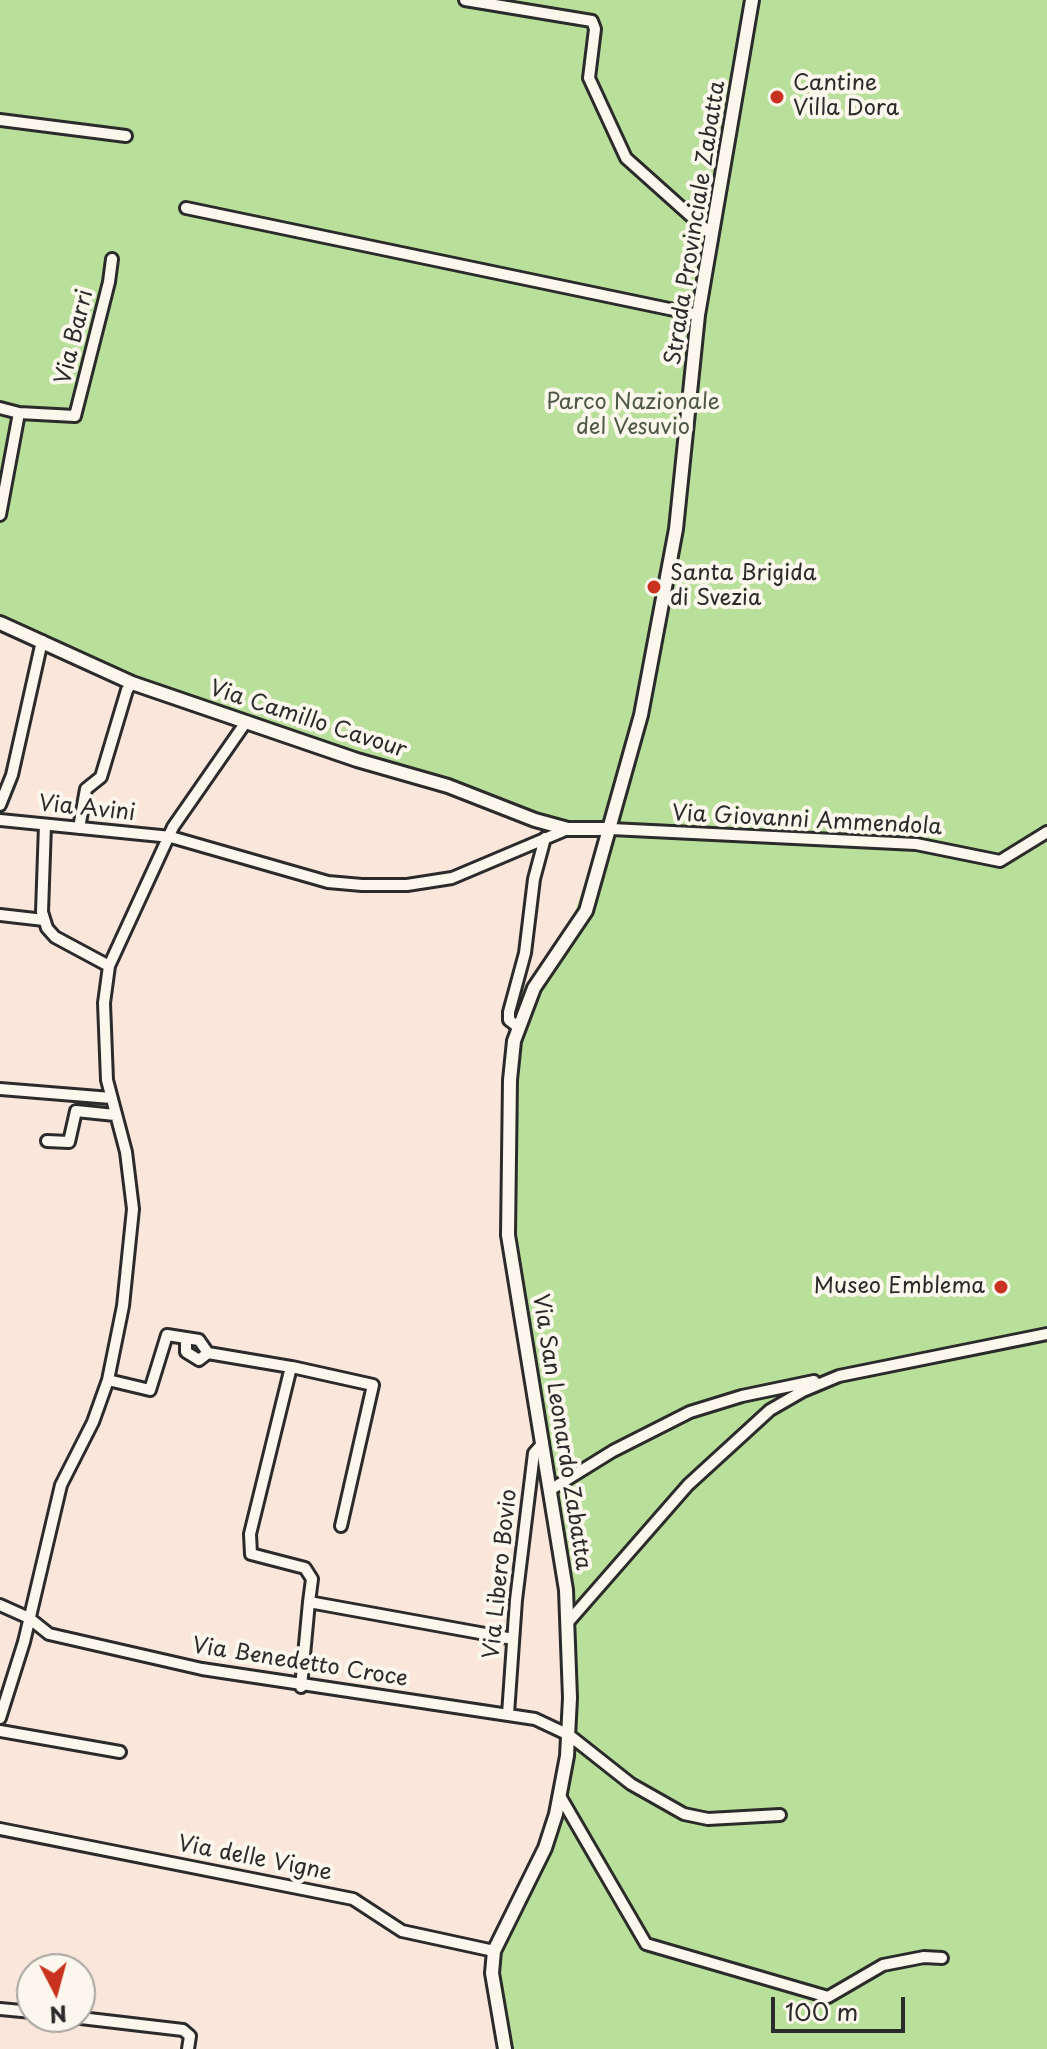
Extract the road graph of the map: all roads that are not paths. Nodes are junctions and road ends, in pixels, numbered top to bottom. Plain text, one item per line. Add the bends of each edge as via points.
1 (465, 0) edge
2 (752, 0) edge
3 (0, 120) edge
4 (126, 136) dead end
5 (186, 208) dead end
6 (711, 234) junction
7 (112, 259) dead end
8 (698, 315) junction
9 (0, 408) edge
10 (19, 413) junction
11 (0, 515) edge
12 (0, 623) edge
13 (42, 641) junction
14 (132, 683) junction
15 (246, 722) junction
16 (0, 805) edge
17 (0, 820) edge
18 (45, 825) junction
19 (79, 828) junction
20 (568, 829) junction
21 (611, 829) junction
22 (1047, 832) edge
23 (171, 837) junction
24 (545, 838) junction
25 (0, 915) edge
26 (44, 920) junction
27 (109, 966) junction
28 (518, 1027) junction
29 (0, 1089) edge
30 (111, 1098) junction
31 (115, 1115) junction
32 (47, 1141) dead end
33 (1047, 1334) edge
34 (186, 1339) junction
35 (208, 1353) junction
36 (292, 1367) dead end
37 (839, 1376) junction
38 (108, 1380) junction
39 (543, 1443) junction
40 (550, 1490) junction
41 (341, 1526) dead end
42 (309, 1602) junction
43 (0, 1605) edge
44 (29, 1618) junction
45 (570, 1620) junction
46 (513, 1639) junction
47 (301, 1687) junction
48 (508, 1714) junction
49 (0, 1718) edge
50 (0, 1731) edge
51 (569, 1735) junction
52 (120, 1752) dead end
53 (560, 1796) junction
54 (780, 1815) dead end
55 (0, 1829) edge
56 (494, 1951) junction
57 (942, 1958) dead end
58 (96, 2020) edge
59 (188, 2049) edge
60 (505, 2049) edge

1 - 6 street via 592,21 589,78 629,163
2 - 6 street, Strada Provinciale Zabatta
3 - 4 street
5 - 8 street
6 - 8 street, Strada Provinciale Zabatta
7 - 10 street, Via Barri via 75,416
8 - 21 street, Strada Provinciale Zabatta via 674,543 641,715
9 - 10 street
10 - 11 street
12 - 13 street, Via Camillo Cavour
13 - 14 street, Via Camillo Cavour
13 - 16 street via 12,775
14 - 15 street, Via Camillo Cavour
14 - 19 street via 101,777 86,789
15 - 20 street, Via Camillo Cavour
15 - 23 street
17 - 18 street, Via Avini
18 - 19 street, Via Avini
18 - 26 street
19 - 23 street, Via Avini
20 - 21 street, Via Camillo Cavour
20 - 24 street, Via Avini
21 - 22 street, Via Giovanni Ammendola via 916,844 1000,861
21 - 28 street, Via San Leonardo Zabatta via 586,911 534,988
23 - 24 street, Via Avini via 328,882 362,885 452,878
23 - 27 street
24 - 28 street via 509,1012 509,1020
25 - 26 street
26 - 27 street via 55,937
27 - 30 street via 104,1003
28 - 39 street, Via San Leonardo Zabatta via 510,1080 508,1235
29 - 30 street
30 - 31 street
31 - 32 street via 76,1111 69,1142
31 - 38 street via 133,1209 123,1306
33 - 37 street
34 - 35 street via 199,1340
34 - 35 street via 190,1357 199,1360
34 - 38 street via 167,1335 150,1390
35 - 42 street via 291,1367 249,1550 256,1557 305,1568 312,1579
36 - 41 street via 373,1385
37 - 40 street via 690,1412
37 - 45 street via 770,1410 727,1446 624,1554
38 - 44 street via 61,1485
39 - 40 street, Via San Leonardo Zabatta
39 - 46 street, Via Libero Bovio via 534,1453
40 - 45 street, Via San Leonardo Zabatta
42 - 46 street
42 - 47 street
43 - 44 street, Via Benedetto Croce
44 - 47 street, Via Benedetto Croce via 49,1634 66,1639
44 - 49 street
45 - 51 street, Via San Leonardo Zabatta
46 - 48 street, Via Libero Bovio
47 - 48 street, Via Benedetto Croce
48 - 51 street, Via Benedetto Croce via 535,1719
50 - 52 street
51 - 53 street, Via San Leonardo Zabatta
51 - 54 street, Via Benedetto Croce via 631,1784 684,1814 708,1819
53 - 56 street, Via San Leonardo Zabatta via 545,1848
53 - 57 street via 642,1939 652,1946 828,1997 883,1965
55 - 56 street, Via delle Vigne via 353,1899 402,1931
56 - 60 street, Via San Leonardo Zabatta via 492,1973
58 - 59 street via 185,2030 191,2039

